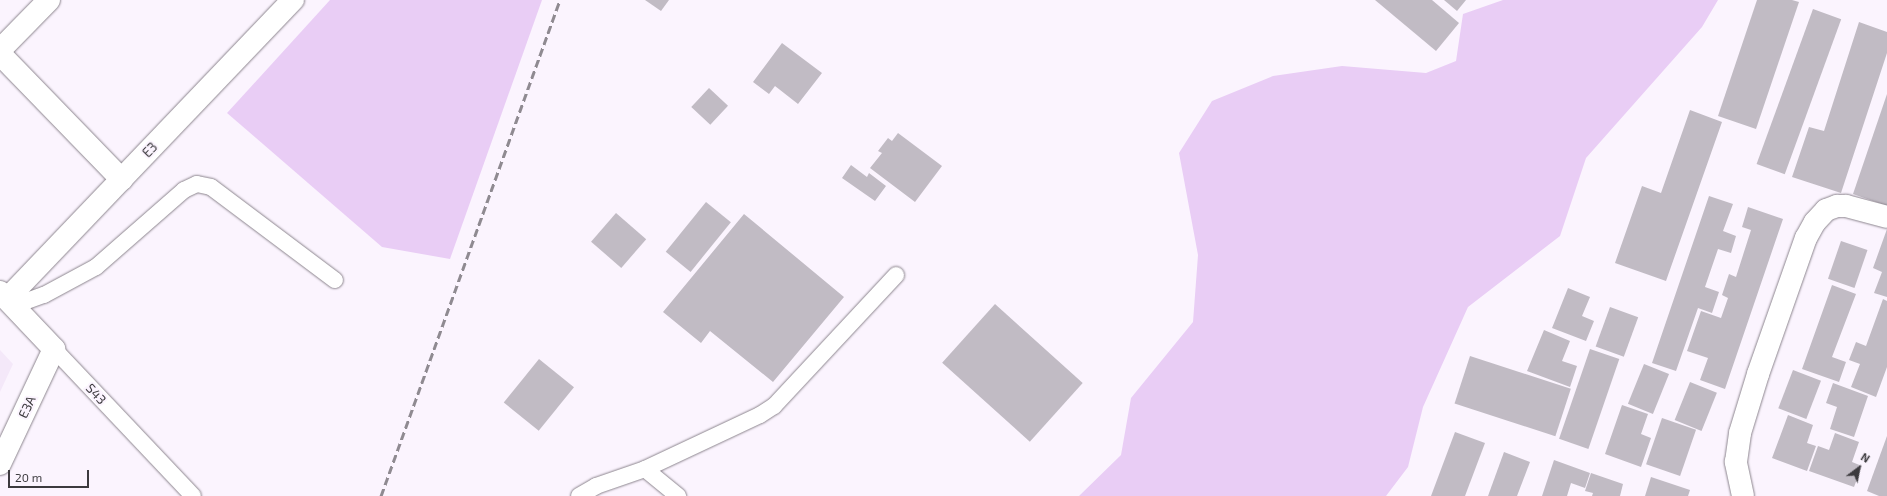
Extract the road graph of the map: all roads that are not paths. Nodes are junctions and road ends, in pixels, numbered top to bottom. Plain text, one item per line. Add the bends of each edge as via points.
1 (49, 0) edge
2 (293, 0) edge
3 (0, 50) edge
4 (0, 54) edge
5 (122, 180) junction
6 (1887, 217) edge
7 (896, 275) dead end
8 (335, 280) dead end
9 (7, 299) edge
10 (54, 349) junction
11 (0, 464) edge
12 (645, 468) junction
13 (193, 496) edge
14 (579, 496) edge
15 (678, 496) edge
16 (1744, 496) edge

1 - 3 street
2 - 5 street, E3
4 - 5 street
5 - 9 street, E3
6 - 16 street via 1837,206 1826,210 1806,238 1740,433 1736,462
7 - 12 lane via 774,406 760,415
8 - 9 lane via 211,187 197,184 184,190 96,267 44,295
9 - 10 street, S43
10 - 11 street, E3A
10 - 13 lane, S43
12 - 14 lane via 596,486
12 - 15 lane

